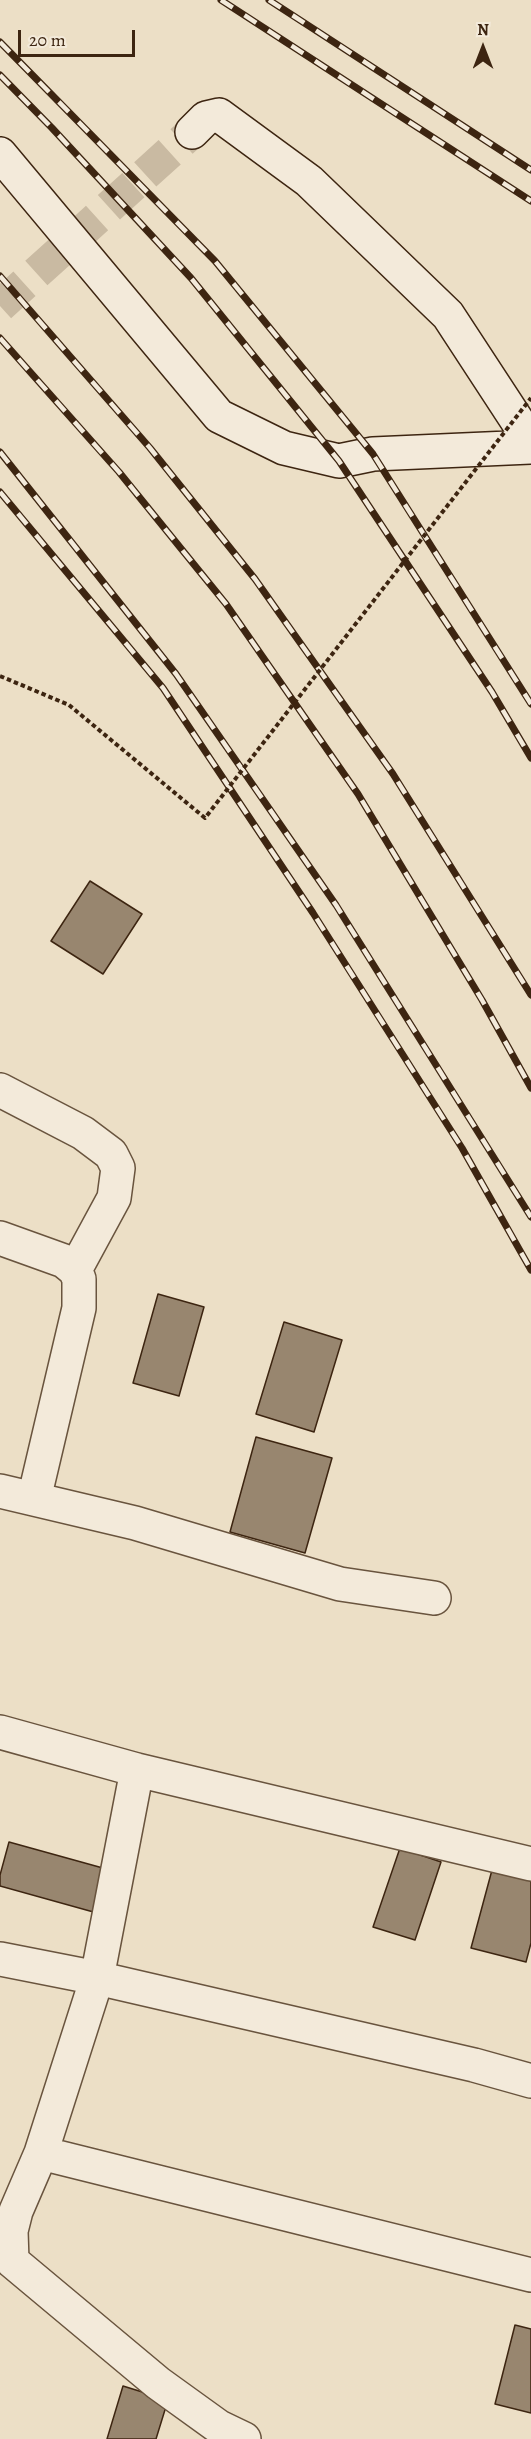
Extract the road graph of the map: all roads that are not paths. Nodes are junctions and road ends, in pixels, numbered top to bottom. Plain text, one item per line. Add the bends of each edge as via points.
1 (192, 132) tunnel mouth
2 (0, 154) edge
3 (531, 441) edge
4 (531, 447) edge
5 (0, 1090) edge
6 (0, 1238) edge
7 (75, 1270) junction
8 (0, 1491) edge
9 (34, 1499) junction
10 (434, 1598) dead end
11 (0, 1731) edge
12 (137, 1770) junction
13 (531, 1864) edge
14 (0, 1959) edge
15 (97, 1978) junction
16 (531, 2081) edge
17 (41, 2153) junction
18 (531, 2275) edge
19 (244, 2439) edge

1 - 3 street via 206,118 219,115 309,181 448,315
2 - 4 street via 219,416 285,448 339,461 373,454
5 - 7 street via 83,1133 111,1154 118,1168 114,1198
6 - 7 street via 64,1261
7 - 9 street via 79,1279 79,1308
8 - 9 street
9 - 10 street via 135,1523 340,1584
11 - 12 street
12 - 13 street
12 - 15 street
14 - 15 street
15 - 16 street
15 - 17 street
17 - 18 street
17 - 19 street via 14,2221 10,2239 12,2260 158,2383 219,2427

